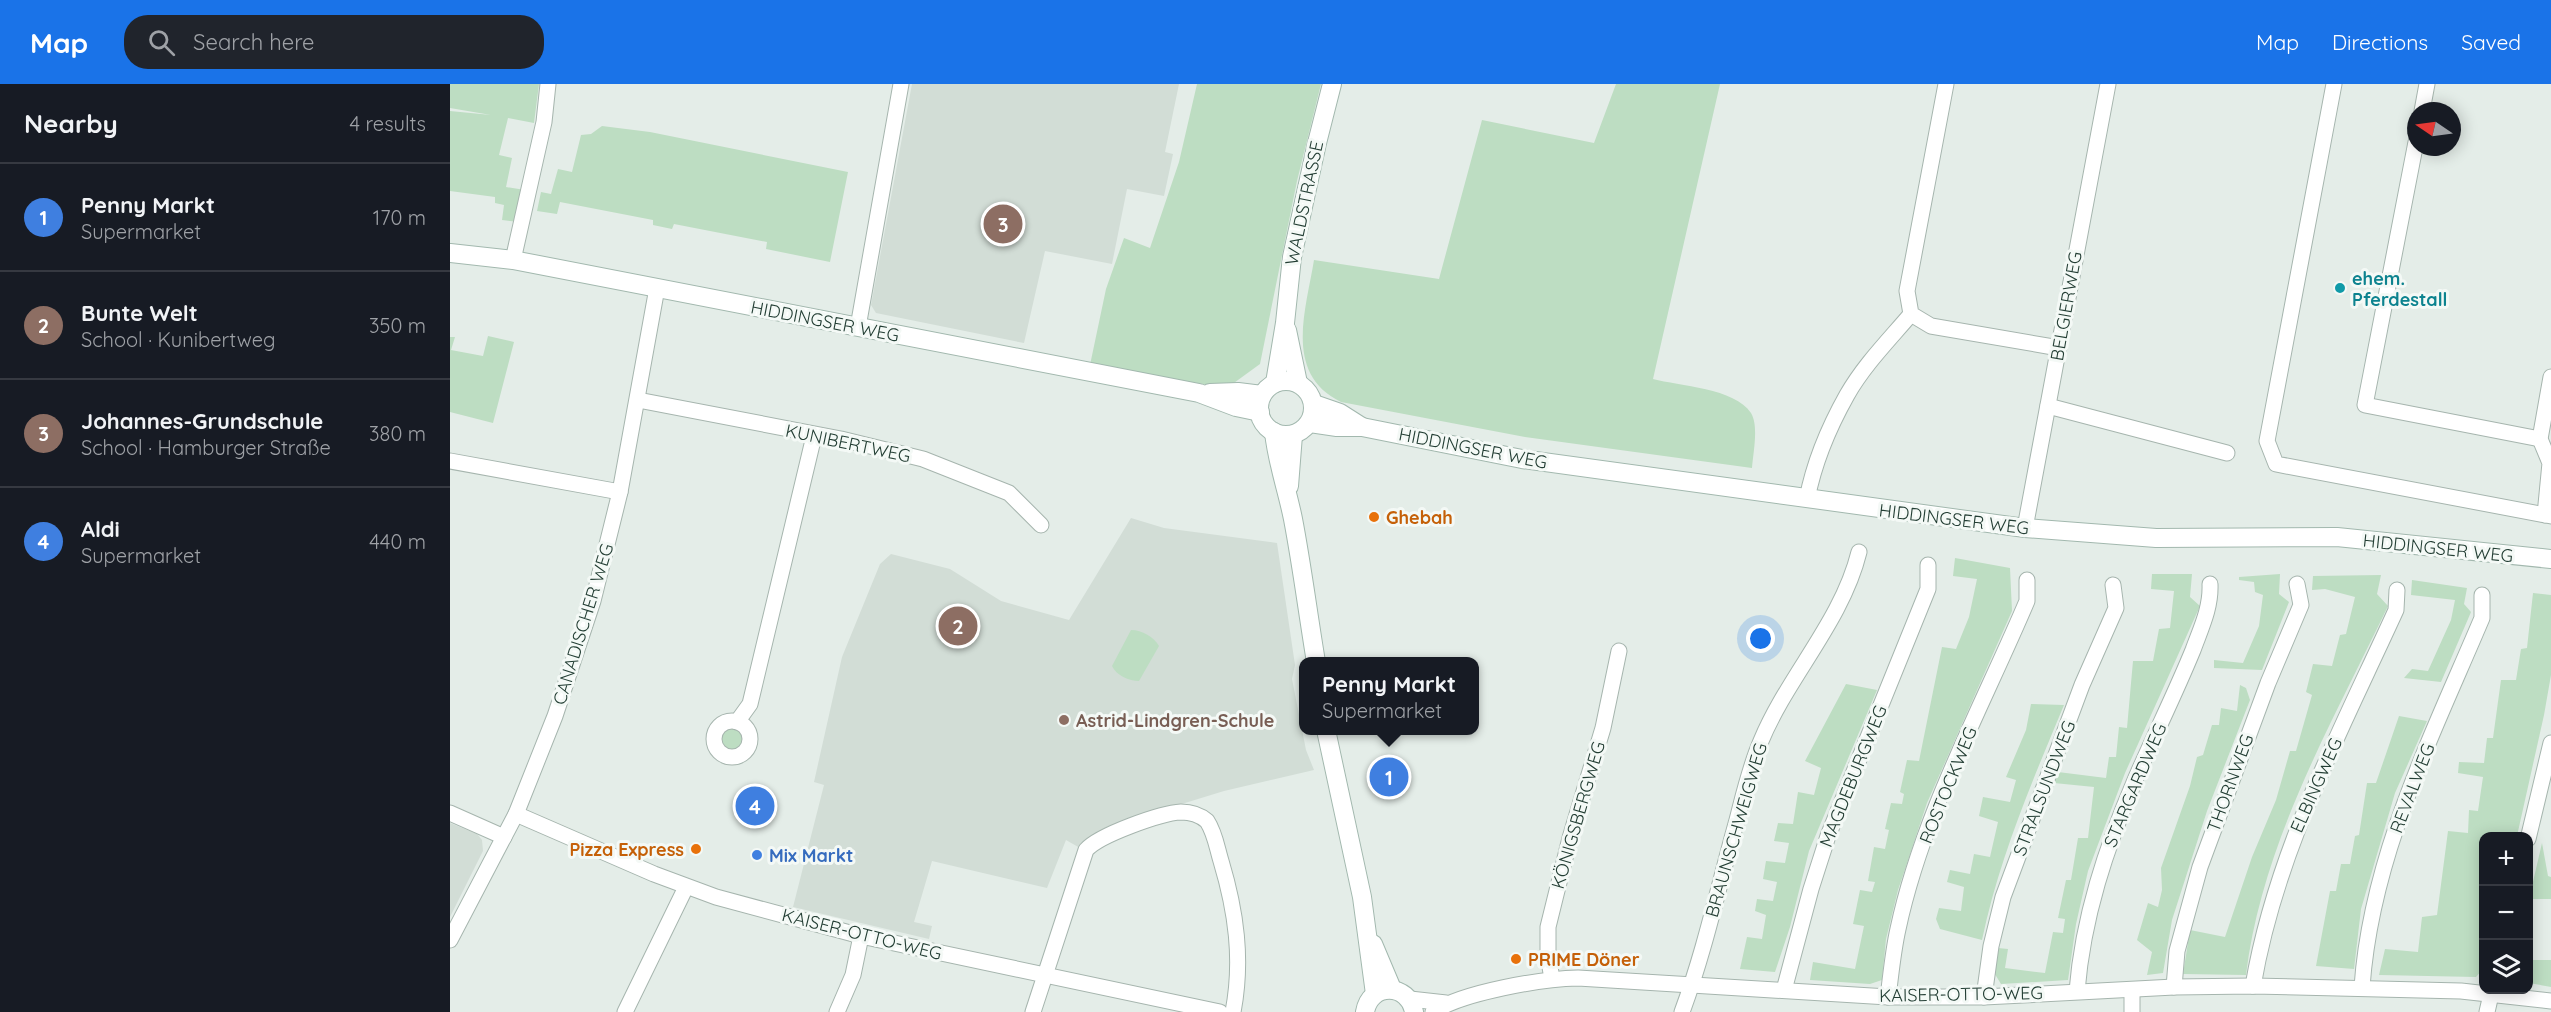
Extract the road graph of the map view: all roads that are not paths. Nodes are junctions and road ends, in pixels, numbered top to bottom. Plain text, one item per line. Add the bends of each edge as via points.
1 (548, 84) edge
2 (901, 84) edge
3 (1332, 84) edge
4 (1946, 84) edge
5 (2108, 84) edge
6 (2334, 84) edge
7 (2427, 84) edge
8 (2424, 102) edge
9 (2413, 156) edge
10 (450, 253) edge
11 (513, 260) junction
12 (657, 288) junction
13 (1911, 314) junction
14 (1285, 323) junction
15 (858, 327) junction
16 (2059, 348) junction
17 (2551, 376) edge
18 (1298, 383) junction
19 (1266, 397) junction
20 (638, 400) junction
21 (1314, 404) junction
22 (2048, 406) junction
23 (1310, 423) junction
24 (1362, 427) junction
25 (1274, 432) junction
26 (1293, 435) junction
27 (814, 436) junction
28 (2540, 439) junction
29 (2227, 453) dead end
30 (450, 461) edge
31 (620, 492) junction
32 (1288, 494) junction
33 (1807, 499) junction
34 (2548, 515) edge
35 (1041, 525) dead end
36 (2025, 528) junction
37 (1859, 552) dead end
38 (2551, 559) edge
39 (1928, 565) dead end
40 (2027, 580) dead end
41 (2210, 584) dead end
42 (2297, 584) dead end
43 (2113, 585) dead end
44 (2397, 590) dead end
45 (2482, 595) dead end
46 (1619, 651) dead end
47 (1315, 657) edge
48 (737, 722) dead end
49 (1327, 735) edge
50 (2551, 743) edge
51 (450, 813) edge
52 (516, 814) junction
53 (2531, 832) edge
54 (504, 837) junction
55 (686, 887) junction
56 (861, 936) junction
57 (450, 940) edge
58 (1044, 976) junction
59 (1552, 979) junction
60 (1692, 985) junction
61 (2253, 986) junction
62 (2174, 987) junction
63 (2362, 987) junction
64 (1784, 990) junction
65 (2077, 991) junction
66 (2132, 991) junction
67 (2479, 991) edge
68 (2491, 994) edge
69 (2510, 994) edge
70 (1888, 997) junction
71 (1984, 997) junction
72 (2551, 1001) edge
73 (1372, 1003) edge
74 (1412, 1006) edge
75 (1440, 1008) edge
76 (626, 1012) edge
77 (837, 1012) edge
78 (1034, 1012) edge
79 (1220, 1012) edge
80 (1233, 1012) edge
81 (1682, 1012) edge
82 (2132, 1012) edge
83 (2487, 1012) edge

1 - 11 street via 544,122
2 - 15 street
3 - 14 main road, WALDSTRASSE via 1292,257
4 - 13 street via 1907,291
5 - 16 street, BELGIERWEG
6 - 34 street via 2267,441 2276,464
7 - 8 street
9 - 28 street via 2366,405
10 - 11 main road, HIDDINGSER WEG
11 - 12 main road, HIDDINGSER WEG
12 - 15 main road, HIDDINGSER WEG
12 - 20 street, CANADISCHER WEG
13 - 16 street via 1931,326
13 - 33 street via 1847,395 1814,468
14 - 18 main road, WALDSTRASSE
14 - 19 main road, WALDSTRASSE
15 - 19 main road, HIDDINGSER WEG via 1199,393 1238,392
16 - 22 street, BELGIERWEG
17 - 28 street
18 - 19 main road via 1291,381
18 - 21 main road
19 - 25 main road via 1262,420
20 - 27 street, KUNIBERTWEG
20 - 31 street, CANADISCHER WEG
21 - 23 main road
21 - 24 main road, HIDDINGSER WEG via 1340,413
22 - 29 street
22 - 36 street, BELGIERWEG
23 - 24 main road, HIDDINGSER WEG
23 - 26 main road
24 - 33 main road, HIDDINGSER WEG via 1521,459
25 - 26 main road
25 - 32 main road via 1276,459
26 - 32 main road
27 - 35 street, KUNIBERTWEG via 923,459 1009,493
27 - 48 street via 750,704
28 - 34 street via 2550,463
30 - 31 street
31 - 52 street, CANADISCHER WEG via 593,601 555,716
32 - 47 main road
33 - 36 main road, HIDDINGSER WEG
36 - 38 main road, HIDDINGSER WEG via 2157,538 2337,537
37 - 60 street, BRAUNSCHWEIGWEG via 1852,576 1821,636 1761,741
39 - 64 street, MAGDEBURGWEG via 1928,589 1823,852
40 - 70 street, ROSTOCKWEG via 2027,602 1914,870 1898,930
41 - 65 street, STARGARDWEG via 2209,609 2102,866 2080,955
42 - 62 street, THORNWEG via 2301,605 2200,867 2180,939
43 - 71 street, STRALSUNDWEG via 2116,608 2082,685 2003,897
44 - 61 street, ELBINGWEG via 2396,610 2289,847 2265,925
45 - 63 street, REVALWEG via 2482,618 2418,769 2383,871 2373,906
46 - 59 street, KÖNIGSBERGWEG via 1603,728 1548,927
49 - 73 main road via 1368,934
50 - 53 street
51 - 54 street
52 - 54 street, CANADISCHER WEG
52 - 55 street, KAISER-OTTO-WEG
54 - 57 street, CANADISCHER WEG
55 - 56 street, KAISER-OTTO-WEG
55 - 76 street
56 - 58 street, KAISER-OTTO-WEG
56 - 77 street via 853,975
58 - 78 street
58 - 79 street, KAISER-OTTO-WEG
58 - 80 street via 1089,847 1110,834 1171,814 1193,813 1210,826 1233,902 1239,971
59 - 60 street, KAISER-OTTO-WEG via 1600,978
59 - 75 street, KAISER-OTTO-WEG
60 - 64 street, KAISER-OTTO-WEG
60 - 81 street, BRAUNSCHWEIGWEG
61 - 62 street, KAISER-OTTO-WEG
61 - 63 street, KAISER-OTTO-WEG
62 - 66 street, KAISER-OTTO-WEG
63 - 67 street, KAISER-OTTO-WEG
64 - 70 street, KAISER-OTTO-WEG
65 - 66 street, KAISER-OTTO-WEG
65 - 71 street, KAISER-OTTO-WEG
66 - 82 street
68 - 83 street
69 - 72 street, KAISER-OTTO-WEG
70 - 71 street, KAISER-OTTO-WEG
73 - 74 main road via 1399,991
74 - 75 street, KAISER-OTTO-WEG

